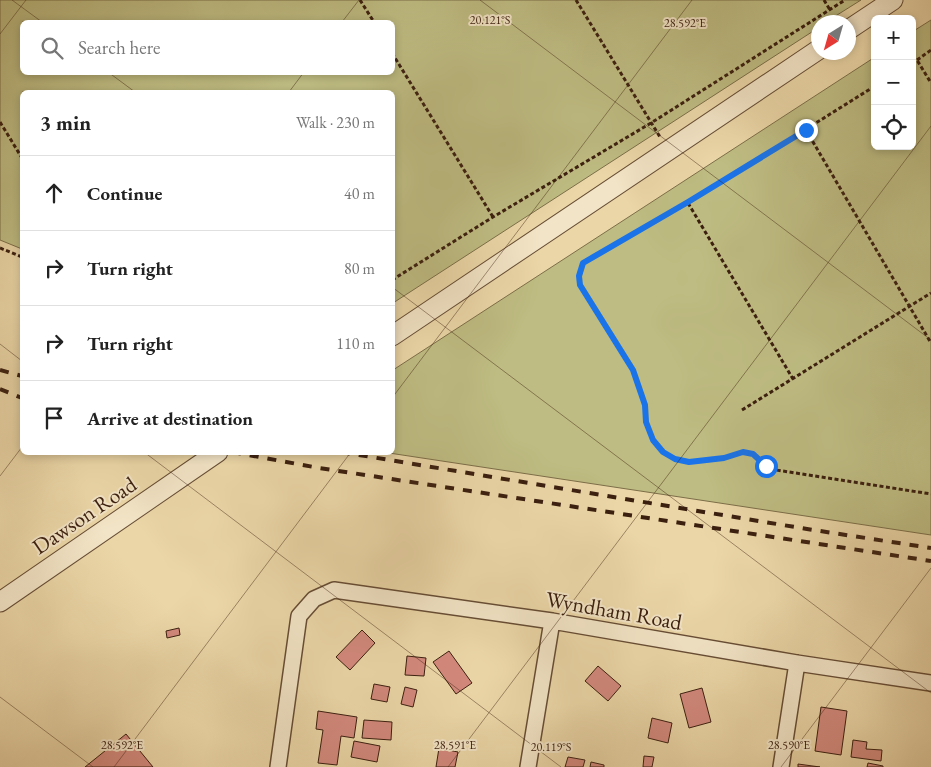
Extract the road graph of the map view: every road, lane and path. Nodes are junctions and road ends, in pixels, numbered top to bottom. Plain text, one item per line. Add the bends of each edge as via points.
1 (360, 0) edge
2 (576, 0) edge
3 (824, 0) edge
4 (845, 0) edge
5 (893, 0) edge
6 (830, 10) junction
7 (373, 20) edge
8 (856, 25) edge
9 (931, 50) edge
10 (811, 55) edge
11 (395, 58) edge
12 (916, 60) joint
13 (931, 83) edge
14 (871, 89) edge
15 (0, 122) edge
16 (651, 122) junction
17 (806, 130) junction
18 (668, 151) junction
19 (20, 155) edge
20 (688, 202) junction
21 (493, 217) junction
22 (0, 248) edge
23 (20, 256) edge
24 (395, 278) edge
25 (931, 293) edge
26 (909, 307) junction
27 (395, 334) edge
28 (931, 343) edge
29 (793, 379) junction
30 (742, 410) dead end
31 (214, 455) edge
32 (931, 494) edge
33 (0, 602) edge
34 (552, 621) junction
35 (797, 663) junction
36 (931, 683) edge
37 (278, 767) edge
38 (528, 767) edge
39 (781, 767) edge

1 - 7 path
2 - 16 path
3 - 6 path
4 - 6 path
5 - 8 street
6 - 16 path
9 - 12 path
10 - 18 street
11 - 21 path
12 - 13 path
14 - 17 path
15 - 19 path
16 - 18 path
16 - 21 path
17 - 20 path
17 - 26 path
18 - 27 street
20 - 29 path
20 - 32 path via 583,263 579,276 580,285 633,370 653,440 663,452 689,462 743,452 753,454 776,470
21 - 24 path
22 - 23 path
25 - 26 path
26 - 28 path
26 - 29 path
29 - 30 path
31 - 33 street, Dawson Road
34 - 35 street, Wyndham Road
34 - 37 street, Wyndham Road via 334,590 314,598 299,616
34 - 38 street
35 - 36 street, Wyndham Road
35 - 39 street

